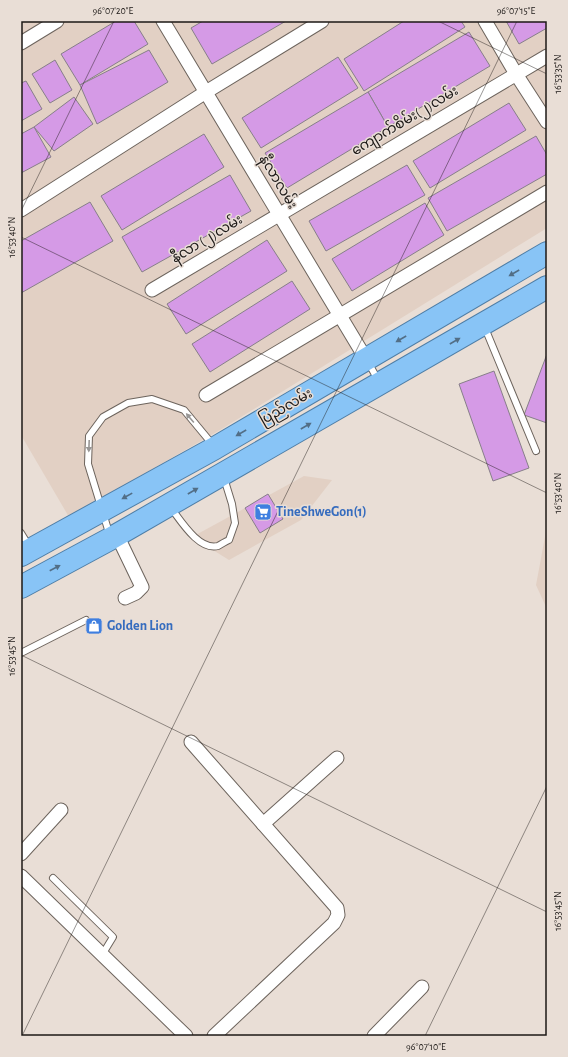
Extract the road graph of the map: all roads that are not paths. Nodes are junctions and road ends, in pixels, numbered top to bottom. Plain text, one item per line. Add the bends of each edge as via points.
1 (57, 21) edge
2 (163, 21) edge
3 (322, 21) edge
4 (485, 21) edge
5 (21, 43) edge
6 (547, 56) edge
7 (516, 74) junction
8 (206, 92) junction
9 (547, 122) edge
10 (547, 192) edge
11 (21, 210) edge
12 (279, 215) junction
13 (547, 253) edge
14 (547, 287) edge
15 (152, 290) dead end
16 (340, 316) junction
17 (483, 324) junction
18 (366, 359) junction
19 (380, 384) junction
20 (206, 395) dead end
21 (215, 448) junction
22 (536, 451) dead end
23 (223, 474) junction
24 (168, 505) junction
25 (102, 510) junction
26 (114, 537) junction
27 (24, 546) edge
28 (21, 587) edge
29 (125, 598) dead end
30 (86, 620) dead end
31 (21, 653) edge
32 (191, 742) dead end
33 (337, 758) dead end
34 (61, 810) dead end
35 (263, 824) junction
36 (21, 854) edge
37 (21, 876) edge
38 (53, 878) dead end
39 (102, 955) junction
40 (422, 988) dead end
41 (177, 1033) edge
42 (214, 1036) edge
43 (374, 1036) edge

1 - 5 street
2 - 8 street, နီလာလမ်း
3 - 8 street
4 - 7 street
6 - 7 street, ကျောက်စိမ်း(၂)လမ်း
7 - 9 street
7 - 12 street, ကျောက်စိမ်း(၂)လမ်း
8 - 11 street
8 - 12 street, နီလာလမ်း
10 - 16 street
12 - 15 street, နီလာ (၂)လမ်း
12 - 16 street, နီလာလမ်း
13 -> 18 highway, ပြည်လမ်း
14 - 17 highway, ပြည်လမ်း
16 - 18 street, နီလာလမ်း
16 - 20 street
19 -> 17 highway, ပြည်လမ်း
17 - 22 lane
18 - 19 lane
18 -> 21 highway, ပြည်လမ်း
23 -> 19 highway, ပြည်လမ်း
21 -> 25 highway, ပြည်လမ်း
21 -> 25 lane via 184,410 152,399 128,403 103,417 89,436 88,464
24 -> 23 highway, ပြည်လမ်း
23 - 24 lane via 235,523 229,540 217,546 204,545 190,533
24 - 26 highway, ပြည်လမ်း
25 - 26 lane
25 - 27 highway, ပြည်လမ်း
28 -> 26 highway, ပြည်လမ်း
26 - 29 street via 142,587
30 - 31 lane
32 - 35 street
33 - 35 street
34 - 36 street
35 - 42 street via 337,908 338,915 334,923
37 - 39 street
38 - 39 lane via 113,937
39 - 41 street
40 - 43 street

